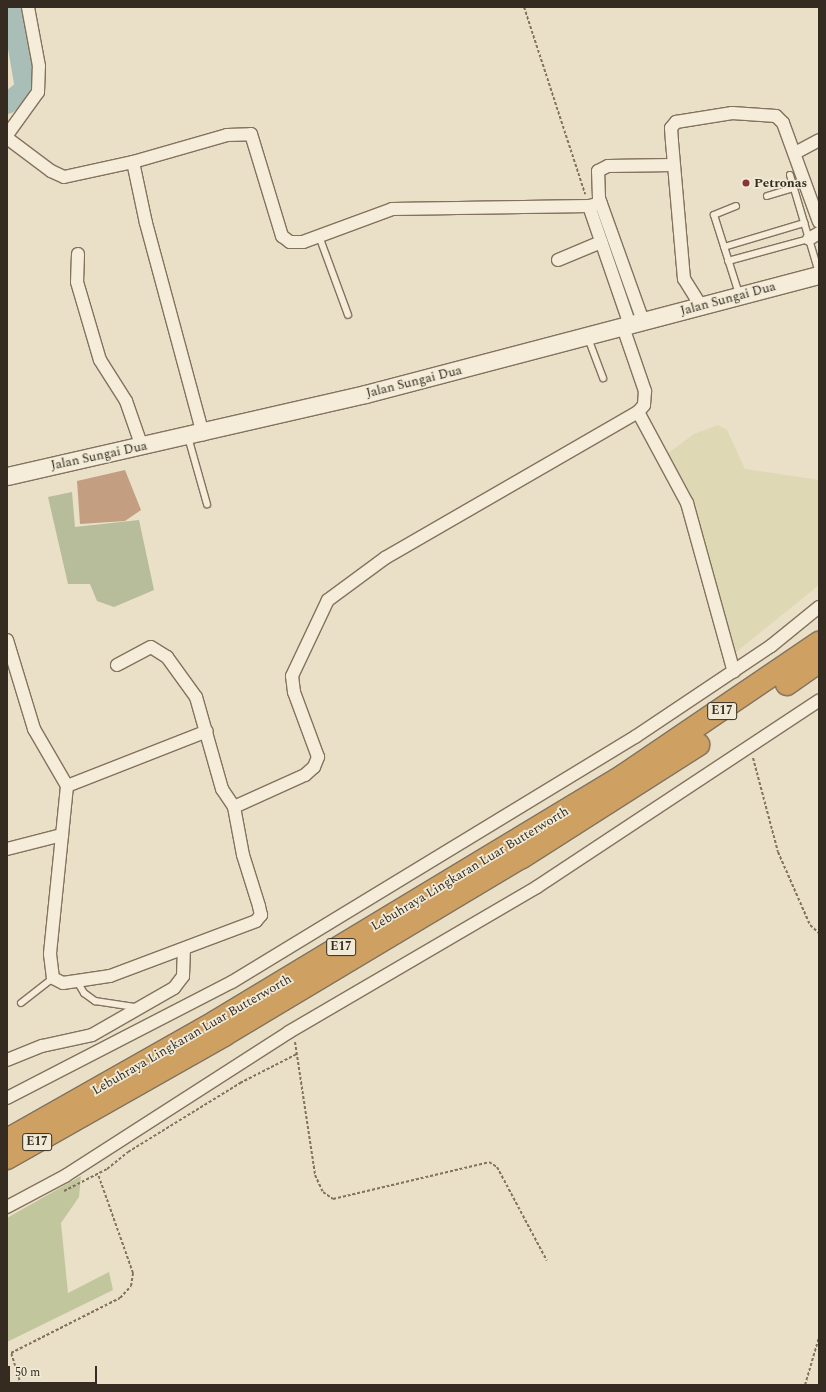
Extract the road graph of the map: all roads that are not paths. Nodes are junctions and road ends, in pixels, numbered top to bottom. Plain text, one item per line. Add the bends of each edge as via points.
1 (28, 7) edge
2 (7, 136) edge
3 (819, 140) edge
4 (795, 153) junction
5 (133, 162) junction
6 (673, 165) junction
7 (790, 176) dead end
8 (794, 188) junction
9 (767, 196) dead end
10 (601, 203) junction
11 (589, 206) junction
12 (736, 206) dead end
13 (818, 217) edge
14 (804, 223) junction
15 (319, 236) junction
16 (814, 236) edge
17 (601, 242) junction
18 (724, 247) junction
19 (78, 254) dead end
20 (558, 260) dead end
21 (728, 261) junction
22 (819, 274) edge
23 (739, 296) junction
24 (701, 306) junction
25 (348, 315) dead end
26 (632, 324) junction
27 (588, 338) junction
28 (603, 378) dead end
29 (638, 412) junction
30 (196, 436) junction
31 (142, 447) junction
32 (7, 463) edge
33 (46, 468) junction
34 (7, 476) edge
35 (207, 504) dead end
36 (819, 607) edge
37 (7, 640) edge
38 (819, 643) edge
39 (819, 662) edge
40 (117, 665) dead end
41 (734, 672) junction
42 (819, 700) edge
43 (207, 731) junction
44 (627, 783) junction
45 (67, 786) junction
46 (234, 807) junction
47 (62, 834) junction
48 (7, 849) edge
49 (184, 950) junction
50 (53, 978) junction
51 (78, 983) junction
52 (21, 1003) dead end
53 (141, 1007) junction
54 (7, 1060) edge
55 (7, 1098) edge
56 (63, 1120) junction
57 (7, 1140) edge
58 (7, 1158) edge
59 (7, 1208) edge

1 - 2 street via 38,66 38,92
2 - 5 street via 51,171 64,176
3 - 4 street
4 - 6 street via 783,123 776,116 732,112 676,122 671,128
4 - 13 street
5 - 15 street via 227,135 250,134 282,236 290,242 303,242
5 - 30 street
6 - 10 street via 608,166 598,171
6 - 24 street via 684,279
7 - 8 lane
8 - 9 lane
8 - 14 lane
10 - 11 street
10 - 26 street
11 - 15 street via 392,209
11 - 17 street
12 - 18 lane via 714,215
14 - 16 lane
14 - 18 lane
15 - 25 lane
16 - 21 lane
16 - 22 lane
17 - 20 street
17 - 26 street
18 - 21 lane
19 - 31 street via 77,282 100,360 126,401
21 - 23 lane
22 - 23 main road, Jalan Sungai Dua
23 - 24 main road, Jalan Sungai Dua
24 - 26 main road, Jalan Sungai Dua
26 - 27 main road, Jalan Sungai Dua
26 - 29 street via 646,391 644,405
27 - 28 lane
27 - 30 main road, Jalan Sungai Dua
29 - 41 street via 687,503
29 - 46 street via 385,558 328,600 292,676 294,692 318,757 314,766 305,775
30 - 31 main road, Jalan Sungai Dua
30 - 35 lane
31 - 33 main road, Jalan Sungai Dua
32 - 33 main road
33 - 34 main road, Jalan Sungai Dua
36 - 41 street
37 - 45 street via 34,729
38 - 44 highway, Lebuhraya Lingkaran Luar Butterworth / E17
39 - 44 highway, Lebuhraya Lingkaran Luar Butterworth / E17
40 - 43 street via 151,647 159,650 196,697
41 - 55 street via 609,753 232,982
42 - 59 street via 536,887 289,1032 65,1176
43 - 45 street
43 - 46 street via 222,788
44 - 56 highway, Lebuhraya Lingkaran Luar Butterworth / E17
45 - 47 street
46 - 49 street via 243,855 261,915 247,926
47 - 48 street
47 - 50 street via 50,954
49 - 51 street via 110,976
49 - 53 street via 183,976 174,988
50 - 51 street via 63,983
50 - 52 lane
51 - 53 lane via 84,993 95,1000 118,1007
53 - 54 street via 111,1026 78,1040 42,1046
56 - 57 highway, Lebuhraya Lingkaran Luar Butterworth / E17
56 - 58 highway, Lebuhraya Lingkaran Luar Butterworth / E17

